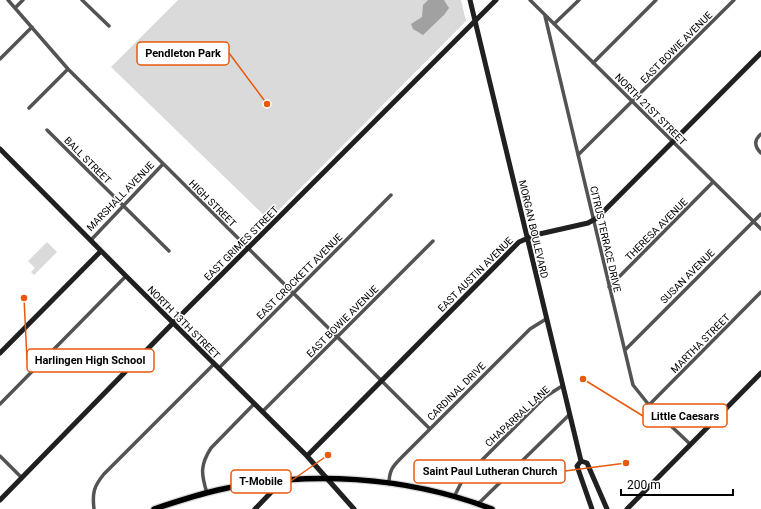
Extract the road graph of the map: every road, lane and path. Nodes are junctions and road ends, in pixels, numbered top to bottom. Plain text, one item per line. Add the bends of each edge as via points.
1 (8, 0) edge
2 (23, 0) edge
3 (82, 0) edge
4 (470, 0) edge
5 (496, 0) edge
6 (530, 0) edge
7 (579, 0) edge
8 (656, 0) edge
9 (734, 0) edge
10 (15, 8) junction
11 (545, 16) junction
12 (475, 21) junction
13 (554, 24) junction
14 (109, 26) dead end
15 (32, 27) junction
16 (761, 53) edge
17 (0, 59) edge
18 (593, 63) junction
19 (68, 69) junction
20 (633, 102) junction
21 (29, 108) dead end
22 (46, 130) dead end
23 (761, 134) edge
24 (673, 142) junction
25 (0, 149) edge
26 (761, 153) edge
27 (578, 155) junction
28 (163, 164) junction
29 (713, 182) junction
30 (391, 196) dead end
31 (123, 206) junction
32 (761, 214) edge
33 (593, 220) junction
34 (753, 221) junction
35 (761, 230) edge
36 (527, 238) junction
37 (91, 240) junction
38 (433, 241) dead end
39 (248, 249) junction
40 (101, 251) junction
41 (169, 251) dead end
42 (126, 276) junction
43 (609, 287) junction
44 (761, 292) edge
45 (293, 294) junction
46 (546, 319) junction
47 (173, 323) junction
48 (337, 337) junction
49 (625, 350) junction
50 (0, 353) edge
51 (214, 364) junction
52 (218, 368) junction
53 (761, 373) edge
54 (381, 381) junction
55 (562, 386) junction
56 (0, 404) edge
57 (254, 404) junction
58 (649, 405) junction
59 (262, 412) junction
60 (569, 415) junction
61 (430, 429) junction
62 (690, 444) junction
63 (0, 456) edge
64 (307, 456) junction
65 (581, 461) junction
66 (22, 478) junction
67 (328, 478) junction
68 (282, 481) junction
69 (389, 484) junction
70 (207, 493) junction
71 (454, 497) junction
72 (0, 500) edge
73 (478, 504) junction
74 (94, 509) edge
75 (154, 509) edge
76 (254, 509) edge
77 (354, 509) edge
78 (492, 509) edge
79 (592, 509) edge
80 (607, 509) edge
81 (627, 509) edge

1 - 10 street, HIGH STREET
2 - 10 street
3 - 14 street
4 - 12 street, MORGAN BOULEVARD
5 - 12 street, EAST GRIMES STREET
6 - 11 street, NORTH 21ST STREET
7 - 13 street
8 - 18 street
9 - 20 street, EAST BOWIE AVENUE
10 - 15 street, HIGH STREET
11 - 13 street, NORTH 21ST STREET
11 - 27 street, CITRUS TERRACE DRIVE
12 - 36 street, MORGAN BOULEVARD
12 - 39 street, EAST GRIMES STREET
13 - 18 street, NORTH 21ST STREET
15 - 17 street
15 - 19 street, HIGH STREET
16 - 24 street, EAST AUSTIN AVENUE
18 - 20 street, NORTH 21ST STREET
19 - 21 street
19 - 28 street, HIGH STREET
20 - 24 street, NORTH 21ST STREET
20 - 27 street, EAST BOWIE AVENUE
22 - 31 street, BALL STREET
23 - 26 street via 756,145
24 - 29 street, NORTH 21ST STREET
24 - 33 street, EAST AUSTIN AVENUE
25 - 37 street, NORTH 13TH STREET
27 - 33 street, CITRUS TERRACE DRIVE
28 - 31 street, MARSHALL AVENUE
28 - 39 street, HIGH STREET
29 - 34 street, NORTH 21ST STREET
29 - 43 street, THERESA AVENUE
30 - 45 street, EAST CROCKETT AVENUE
31 - 37 street, MARSHALL AVENUE
31 - 41 street, BALL STREET
32 - 34 street, SUSAN AVENUE
33 - 36 street, EAST AUSTIN AVENUE
33 - 43 street, CITRUS TERRACE DRIVE
34 - 35 street, NORTH 21ST STREET
34 - 49 street, SUSAN AVENUE
36 - 46 street, MORGAN BOULEVARD
36 - 54 street, EAST AUSTIN AVENUE via 519,242
37 - 40 street, NORTH 13TH STREET
38 - 48 street, EAST BOWIE AVENUE
39 - 45 street, HIGH STREET
39 - 47 street, EAST GRIMES STREET
40 - 42 street, NORTH 13TH STREET
40 - 50 street
42 - 47 street, NORTH 13TH STREET
42 - 56 street
43 - 49 street, CITRUS TERRACE DRIVE
44 - 58 street, MARTHA STREET
45 - 48 street, HIGH STREET
45 - 52 street, EAST CROCKETT AVENUE
46 - 55 street, MORGAN BOULEVARD
46 - 61 street, CARDINAL DRIVE via 530,329
47 - 51 street, NORTH 13TH STREET
47 - 66 street, EAST GRIMES STREET
48 - 54 street, HIGH STREET
48 - 59 street, EAST BOWIE AVENUE
49 - 58 street, CITRUS TERRACE DRIVE via 633,385
51 - 52 street, NORTH 13TH STREET
51 - 74 street via 104,474 96,484 93,496
52 - 57 street, NORTH 13TH STREET
53 - 62 street
54 - 61 street, HIGH STREET
54 - 64 street, EAST AUSTIN AVENUE
55 - 60 street, MORGAN BOULEVARD
55 - 71 street, CHAPARRAL LANE via 545,397 477,465 461,483
57 - 59 street, NORTH 13TH STREET
57 - 70 street via 206,456 202,472
58 - 62 street, CITRUS TERRACE DRIVE
59 - 64 street, NORTH 13TH STREET
60 - 65 street, MORGAN BOULEVARD
60 - 73 street
61 - 69 street, CARDINAL DRIVE via 392,468
62 - 81 street
63 - 66 street
64 - 67 street, NORTH 13TH STREET
65 - 79 street, MORGAN BOULEVARD via 577,466
65 - 80 street, MORGAN BOULEVARD via 587,463
66 - 72 street, EAST GRIMES STREET
67 - 68 main road
67 - 69 main road
67 - 77 street, NORTH 13TH STREET
68 - 70 main road
68 - 76 street
69 - 71 main road
70 - 75 main road
71 - 73 main road
73 - 78 main road

